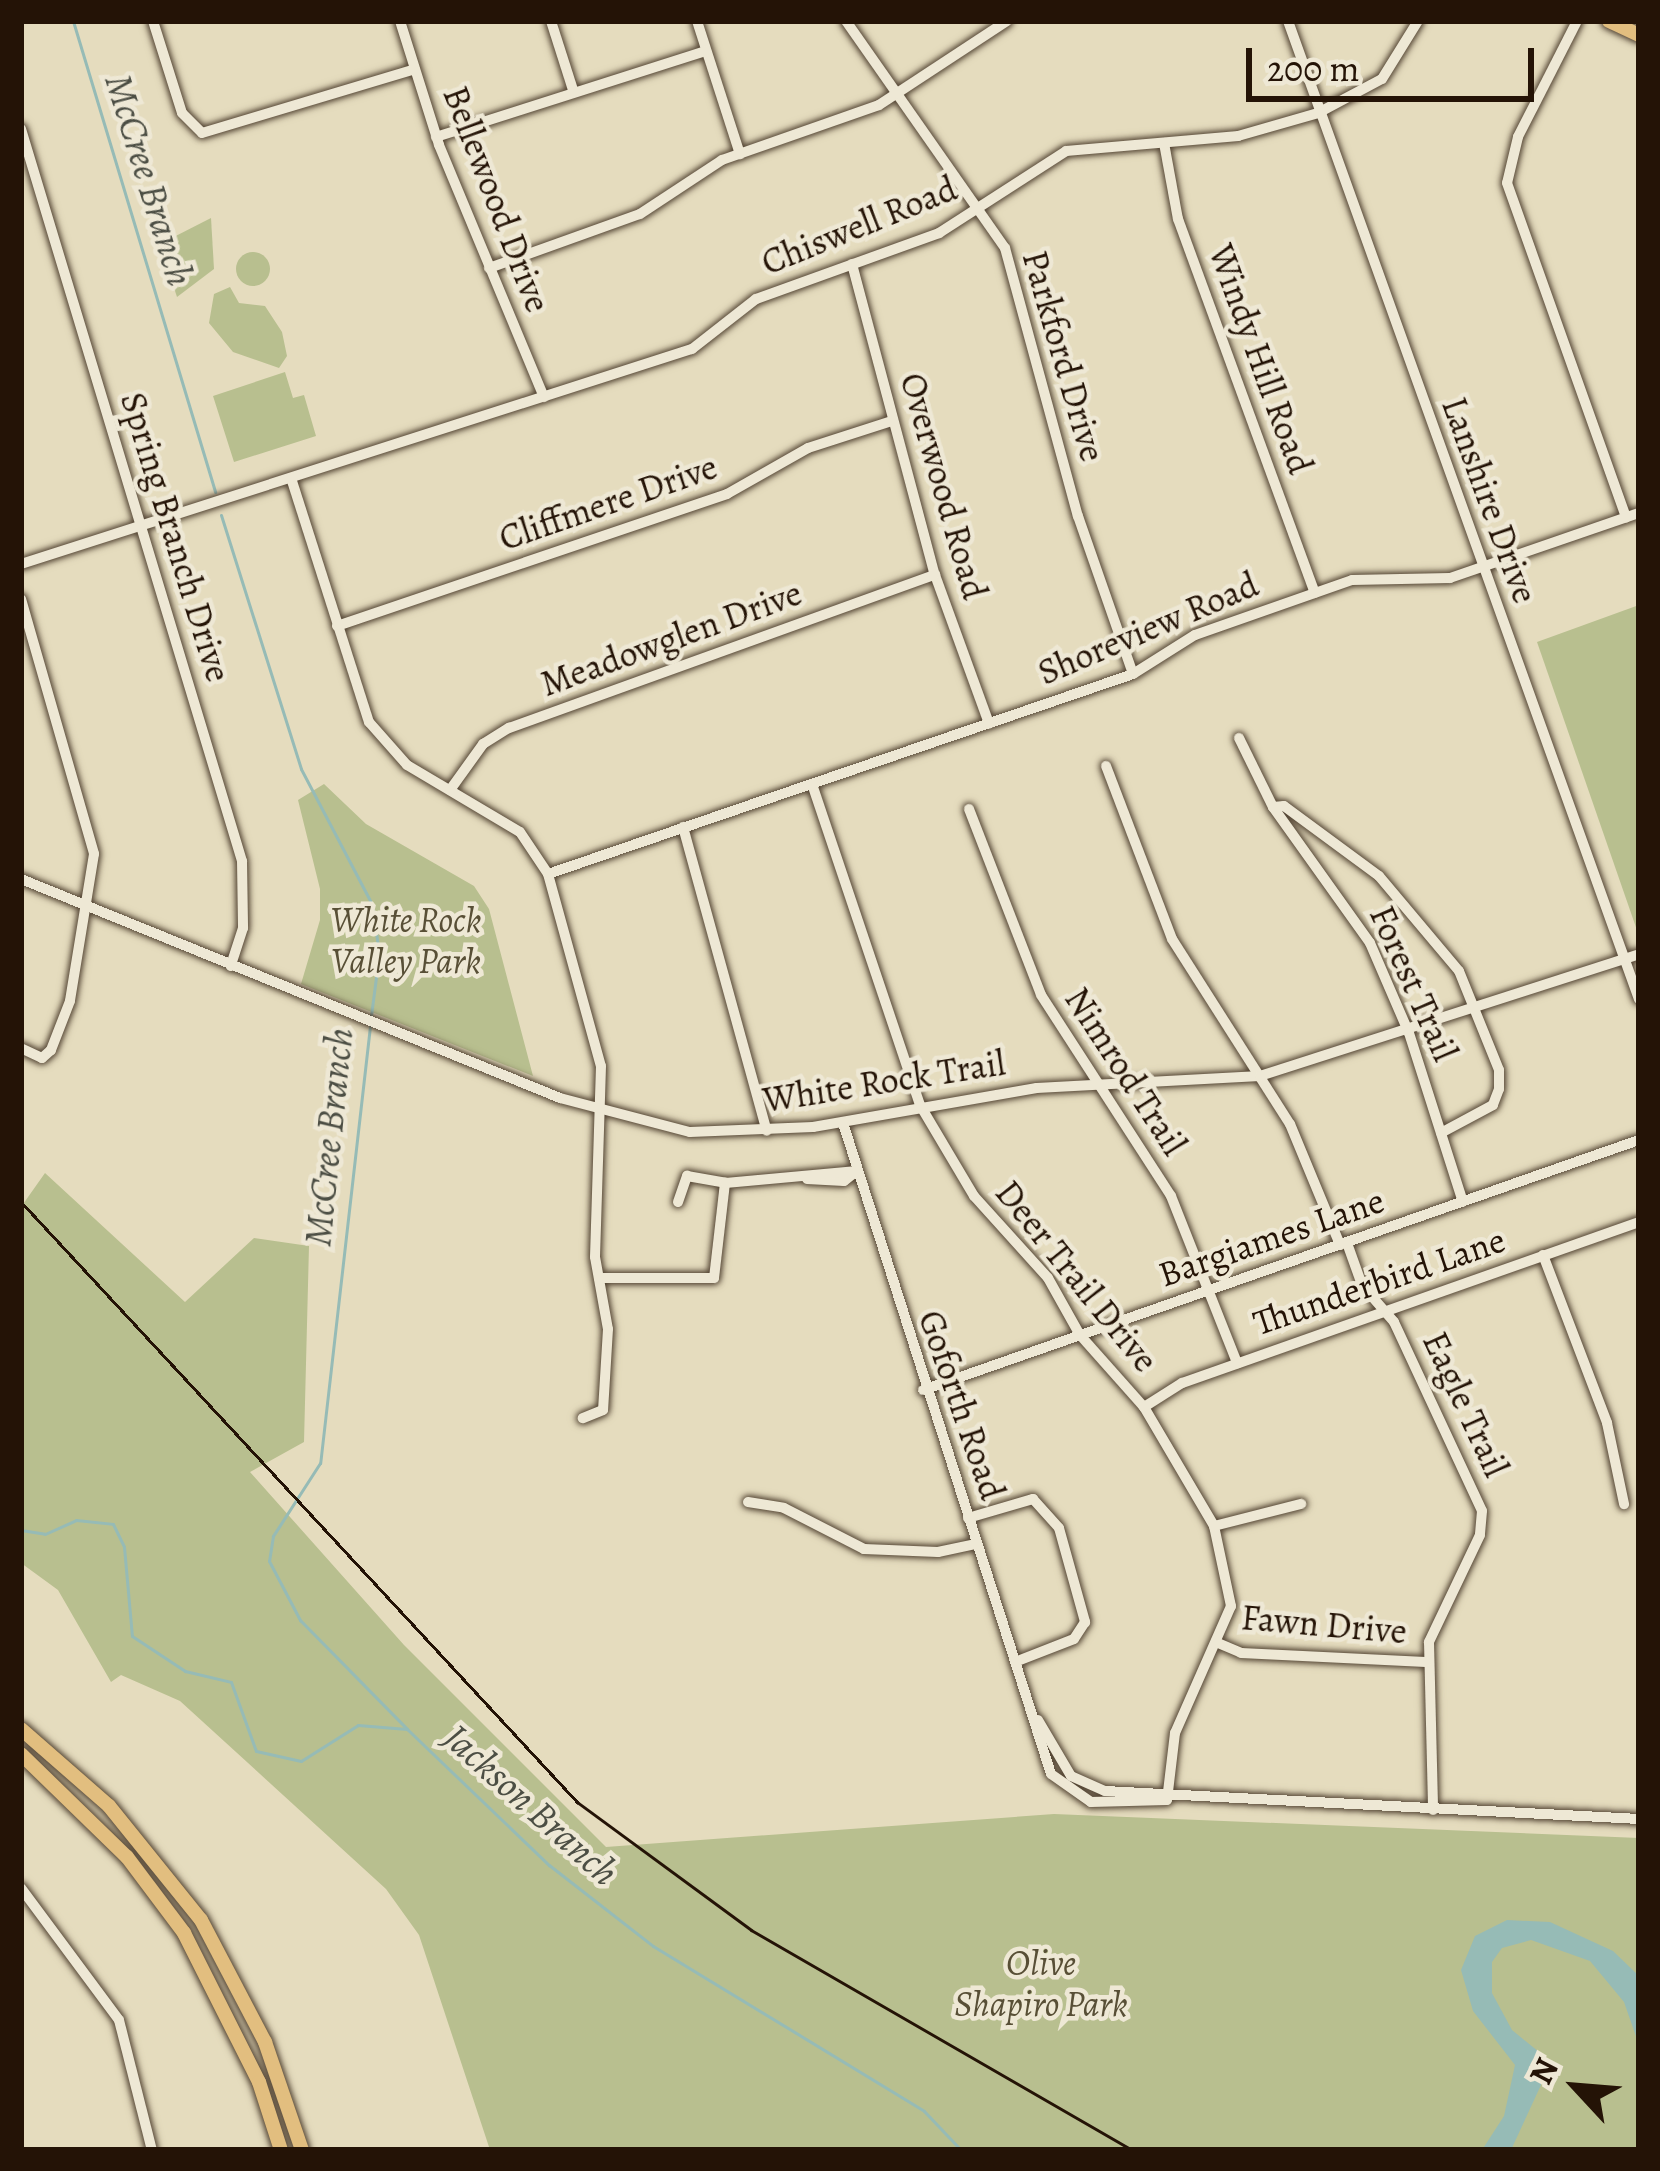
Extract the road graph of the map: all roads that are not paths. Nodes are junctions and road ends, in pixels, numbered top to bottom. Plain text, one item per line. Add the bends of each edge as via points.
1 (153, 21) edge
2 (400, 21) edge
3 (551, 21) edge
4 (697, 21) edge
5 (846, 21) edge
6 (1006, 21) edge
7 (1288, 21) edge
8 (1418, 21) edge
9 (1576, 21) edge
10 (1610, 21) edge
11 (1639, 35) edge
12 (706, 51) junction
13 (416, 69) junction
14 (573, 90) junction
15 (898, 95) junction
16 (1318, 113) junction
17 (21, 129) edge
18 (436, 137) junction
19 (1164, 142) junction
20 (740, 154) junction
21 (980, 209) junction
22 (853, 264) junction
23 (489, 268) junction
24 (544, 397) junction
25 (892, 421) junction
26 (292, 481) junction
27 (1632, 515) edge
28 (142, 527) junction
29 (21, 564) edge
30 (1483, 566) junction
31 (935, 575) junction
32 (1315, 593) junction
33 (21, 599) edge
34 (337, 626) junction
35 (1133, 674) junction
36 (989, 723) junction
37 (1239, 738) dead end
38 (1106, 766) dead end
39 (812, 784) junction
40 (451, 790) junction
41 (1273, 807) junction
42 (969, 809) dead end
43 (683, 827) junction
44 (548, 874) junction
45 (21, 880) edge
46 (84, 905) junction
47 (1639, 954) edge
48 (1625, 958) junction
49 (231, 966) junction
50 (1639, 999) edge
51 (1478, 1010) junction
52 (1409, 1033) junction
53 (21, 1048) edge
54 (1260, 1076) junction
55 (1100, 1084) junction
56 (920, 1106) junction
57 (596, 1111) junction
58 (843, 1123) junction
59 (766, 1130) junction
60 (1441, 1132) junction
61 (1639, 1140) edge
62 (857, 1171) junction
63 (725, 1183) junction
64 (678, 1202) dead end
65 (1463, 1202) junction
66 (1639, 1222) edge
67 (1344, 1244) junction
68 (1543, 1255) junction
69 (599, 1278) junction
70 (1210, 1289) junction
71 (1385, 1311) junction
72 (1080, 1336) junction
73 (1238, 1363) junction
74 (923, 1390) junction
75 (1144, 1407) junction
76 (583, 1418) dead end
77 (748, 1502) dead end
78 (1301, 1504) dead end
79 (1624, 1504) dead end
80 (968, 1518) junction
81 (1214, 1526) junction
82 (976, 1544) junction
83 (1218, 1643) junction
84 (1016, 1662) junction
85 (1426, 1662) junction
86 (21, 1730) edge
87 (21, 1754) edge
88 (80, 1779) junction
89 (65, 1794) junction
90 (1167, 1799) junction
91 (1433, 1810) junction
92 (1639, 1820) edge
93 (21, 1888) edge
94 (223, 1962) junction
95 (208, 1972) junction
96 (152, 2150) edge
97 (280, 2150) edge
98 (302, 2150) edge

1 - 13 street via 182,112 202,133
2 - 13 street, Bellewood Drive
3 - 14 street
4 - 12 street
5 - 15 street, Parkford Drive
6 - 15 street
7 - 16 street, Lanshire Drive
8 - 16 street, Chiswell Road via 1382,79
9 - 27 street via 1518,137 1507,183
10 - 11 main road
12 - 14 street
12 - 20 street
13 - 18 street, Bellewood Drive
14 - 18 street
15 - 20 street
15 - 21 street, Parkford Drive
16 - 19 street, Chiswell Road via 1238,136
16 - 30 street, Lanshire Drive
17 - 28 street, Spring Branch Drive
18 - 23 street, Bellewood Drive
19 - 21 street, Chiswell Road via 1066,151
19 - 32 street, Windy Hill Road via 1178,219
20 - 23 street via 640,214
21 - 22 street, Chiswell Road
21 - 35 street, Parkford Drive via 1011,266 1078,516
22 - 24 street, Chiswell Road via 756,299 692,349
22 - 25 street, Overwood Road
23 - 24 street, Bellewood Drive
24 - 26 street, Chiswell Road
25 - 31 street, Overwood Road
25 - 34 street, Cliffmere Drive via 808,448 727,494
26 - 28 street, Chiswell Road
26 - 34 street
27 - 30 street, Shoreview Road
28 - 29 street, Chiswell Road
28 - 49 street, Spring Branch Drive via 242,861 243,928
30 - 32 street, Shoreview Road via 1433,580 1370,577
30 - 48 street, Lanshire Drive
31 - 36 street, Overwood Road
31 - 40 street, Meadowglen Drive via 509,728 483,744
32 - 35 street, Shoreview Road via 1195,635
33 - 46 street via 92,835
34 - 40 street via 381,740
35 - 36 street, Shoreview Road
36 - 39 street, Shoreview Road
37 - 41 street, Forest Trail
38 - 54 street, Eagle Trail via 1172,939
39 - 43 street, Shoreview Road
39 - 56 street, Deer Trail Drive
40 - 44 street via 520,832
41 - 51 street, Forest Trail via 1284,806 1398,893 1439,940
41 - 52 street, Forest Trail via 1354,915
42 - 55 street, Nimrod Trail via 1034,980
43 - 44 street, Shoreview Road
43 - 59 street
44 - 57 street via 600,1052
45 - 46 street, White Rock Trail
46 - 49 street, White Rock Trail
46 - 53 street via 76,985 51,1050 43,1058
47 - 48 street, White Rock Trail
48 - 50 street, Lanshire Drive
48 - 51 street, White Rock Trail
49 - 57 street, White Rock Trail
51 - 52 street, White Rock Trail
51 - 60 street, Forest Trail via 1499,1089 1493,1105
52 - 54 street, White Rock Trail
52 - 60 street, Forest Trail
54 - 55 street, White Rock Trail
54 - 67 street, Eagle Trail
55 - 56 street, White Rock Trail
55 - 70 street, Nimrod Trail via 1171,1196
56 - 58 street, White Rock Trail
56 - 72 street, Deer Trail Drive via 974,1196 1048,1278
57 - 59 street, White Rock Trail via 690,1132
57 - 69 street
58 - 59 street, White Rock Trail
58 - 62 street, Goforth Road
60 - 65 street, Forest Trail
61 - 65 street, Bargiames Lane
62 - 63 street via 844,1181
62 - 74 street, Goforth Road
63 - 64 street via 687,1176
63 - 69 street via 714,1278
65 - 67 street, Bargiames Lane
66 - 68 street, Thunderbird Lane
67 - 70 street, Bargiames Lane
67 - 71 street, Eagle Trail via 1362,1285
68 - 71 street, Thunderbird Lane
68 - 79 street via 1607,1423
69 - 76 street via 609,1310 603,1410
70 - 72 street, Bargiames Lane
70 - 73 street, Nimrod Trail
71 - 73 street, Thunderbird Lane
71 - 85 street, Eagle Trail via 1481,1510 1480,1535 1445,1594
72 - 74 street, Bargiames Lane
72 - 75 street, Deer Trail Drive
73 - 75 street, Thunderbird Lane
74 - 80 street, Goforth Road
75 - 81 street, Deer Trail Drive
77 - 82 street via 784,1508 864,1549 938,1552
78 - 81 street
80 - 82 street, Goforth Road
80 - 84 street via 1033,1499 1059,1528 1085,1622 1074,1639
81 - 83 street, Deer Trail Drive via 1232,1592
82 - 84 street, Goforth Road
83 - 85 street, Fawn Drive via 1241,1653
83 - 90 street, Deer Trail Drive via 1175,1733
84 - 90 street, Goforth Road via 1045,1761 1067,1792 1121,1805
85 - 91 street, Eagle Trail
86 - 88 main road
87 - 89 main road
88 - 89 main road
88 - 94 main road via 174,1881
89 - 95 main road via 127,1857
90 - 91 street, Goforth Road
91 - 92 street, Goforth Road
93 - 96 street via 118,2020
94 - 95 main road
94 - 98 main road via 271,2056
95 - 97 main road

